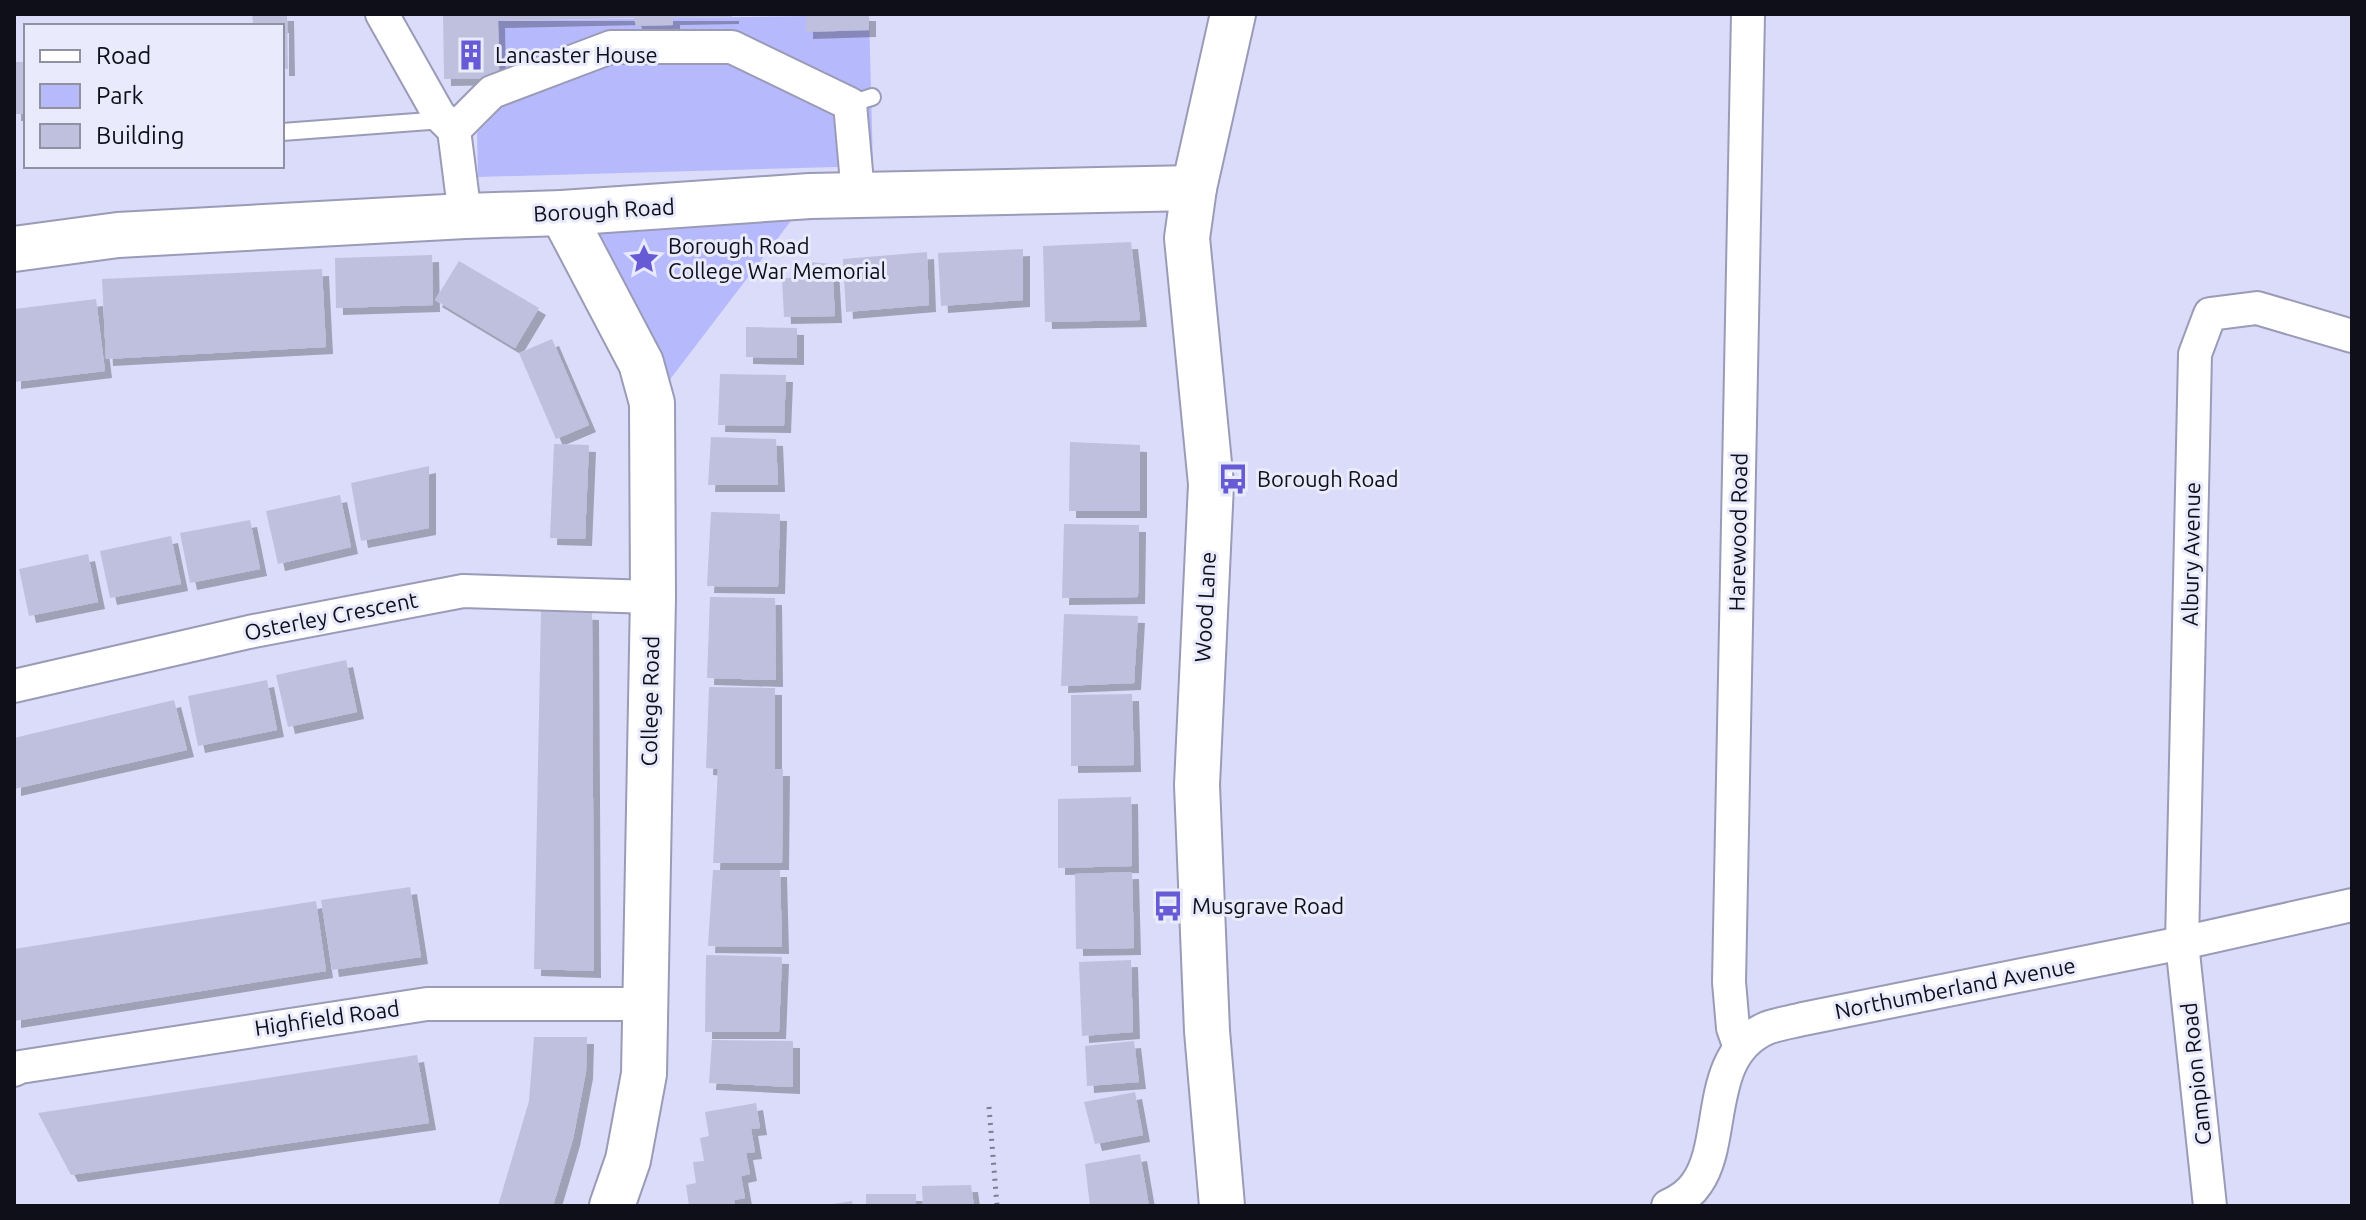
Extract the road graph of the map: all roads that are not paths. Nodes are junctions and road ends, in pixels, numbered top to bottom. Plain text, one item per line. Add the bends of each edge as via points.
1 (382, 14) edge
2 (1233, 14) edge
3 (1748, 14) edge
4 (449, 125) junction
5 (284, 132) edge
6 (1194, 188) junction
7 (858, 194) junction
8 (562, 213) junction
9 (465, 216) junction
10 (14, 249) edge
11 (2352, 336) edge
12 (653, 597) junction
13 (14, 686) edge
14 (2352, 905) edge
15 (2182, 943) junction
16 (644, 1004) junction
17 (1740, 1048) junction
18 (14, 1070) edge
19 (1707, 1194) edge
20 (612, 1206) edge
21 (1222, 1206) edge
22 (1668, 1206) edge
23 (2210, 1206) edge

1 - 4 street
2 - 6 street, Wood Lane
3 - 17 street, Harewood Road via 1729,982
4 - 5 lane
4 - 7 street via 492,92 611,47 732,47 861,100
4 - 9 street
6 - 7 street, Borough Road
6 - 21 street, Wood Lane via 1187,238 1211,484 1197,785 1207,1031
7 - 8 street, Borough Road
8 - 9 street, Borough Road
8 - 12 street, College Road via 641,363 652,403
9 - 10 street, Borough Road via 118,235
11 - 15 street, Albury Avenue via 2257,308 2210,314 2195,354
12 - 13 street, Osterley Crescent via 463,591 249,632
12 - 16 street, College Road
14 - 15 street, Northumberland Avenue
15 - 17 street, Northumberland Avenue via 1803,1019 1765,1029
15 - 23 street, Campion Road
16 - 18 street, Highfield Road via 427,1004
16 - 20 street, College Road via 644,1074 628,1160
17 - 19 street via 1722,1086 1708,1157
19 - 22 street

